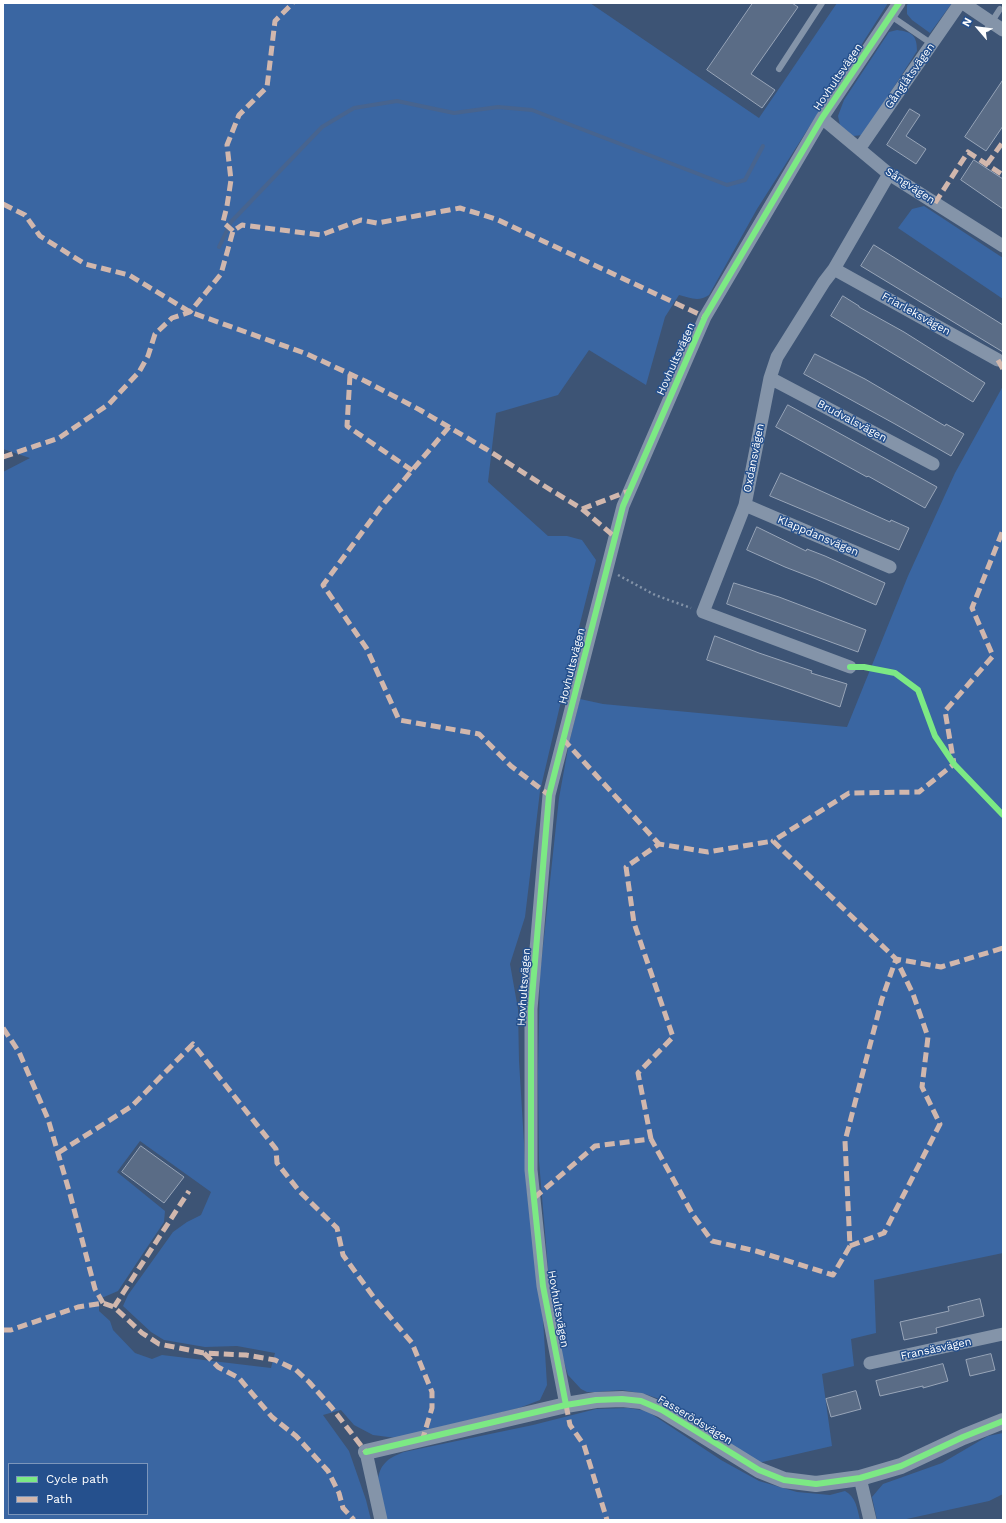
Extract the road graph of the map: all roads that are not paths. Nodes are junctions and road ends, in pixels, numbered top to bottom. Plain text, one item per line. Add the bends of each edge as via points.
1 (822, 3) edge
2 (899, 3) edge
3 (962, 3) edge
4 (1000, 9) dead end
5 (891, 16) junction
6 (989, 25) junction
7 (1003, 30) edge
8 (932, 44) junction
9 (778, 69) dead end
10 (822, 118) junction
11 (859, 149) junction
12 (889, 174) junction
13 (1003, 246) edge
14 (834, 269) junction
15 (998, 360) dead end
16 (770, 378) junction
17 (933, 464) dead end
18 (745, 505) junction
19 (890, 567) dead end
20 (850, 667) dead end
21 (1003, 1334) edge
22 (870, 1363) dead end
23 (566, 1405) junction
24 (1003, 1421) edge
25 (366, 1452) joint
26 (860, 1478) junction
27 (381, 1520) edge
28 (870, 1520) edge

1 - 9 lane
2 - 5 street, Hovhultsvägen
3 - 6 street
3 - 8 street, Gånglåtsvägen
4 - 6 lane
5 - 8 lane
5 - 10 street, Hovhultsvägen
6 - 7 street
8 - 11 street, Gånglåtsvägen
10 - 11 street, Sångvägen
10 - 23 street, Hovhultsvägen via 705,317 623,506 549,795 531,1009 531,1170 542,1286
11 - 12 street, Sångvägen
12 - 13 street, Sångvägen
12 - 14 street, Oxdansvägen
14 - 15 street, Friarleksvägen
14 - 16 street, Oxdansvägen via 777,357
16 - 17 street, Brudvalsvägen
16 - 18 street, Oxdansvägen
18 - 19 street, Klappdansvägen
18 - 20 street, Oxdansvägen via 703,612
21 - 22 street, Fransäsvägen
23 - 25 street, Fasserödsvägen
23 - 26 street, Fasserödsvägen via 596,1400 641,1401 662,1410 759,1470 784,1480 816,1484
24 - 26 street, Fasserödsvägen via 901,1466
25 - 27 street
26 - 28 street

